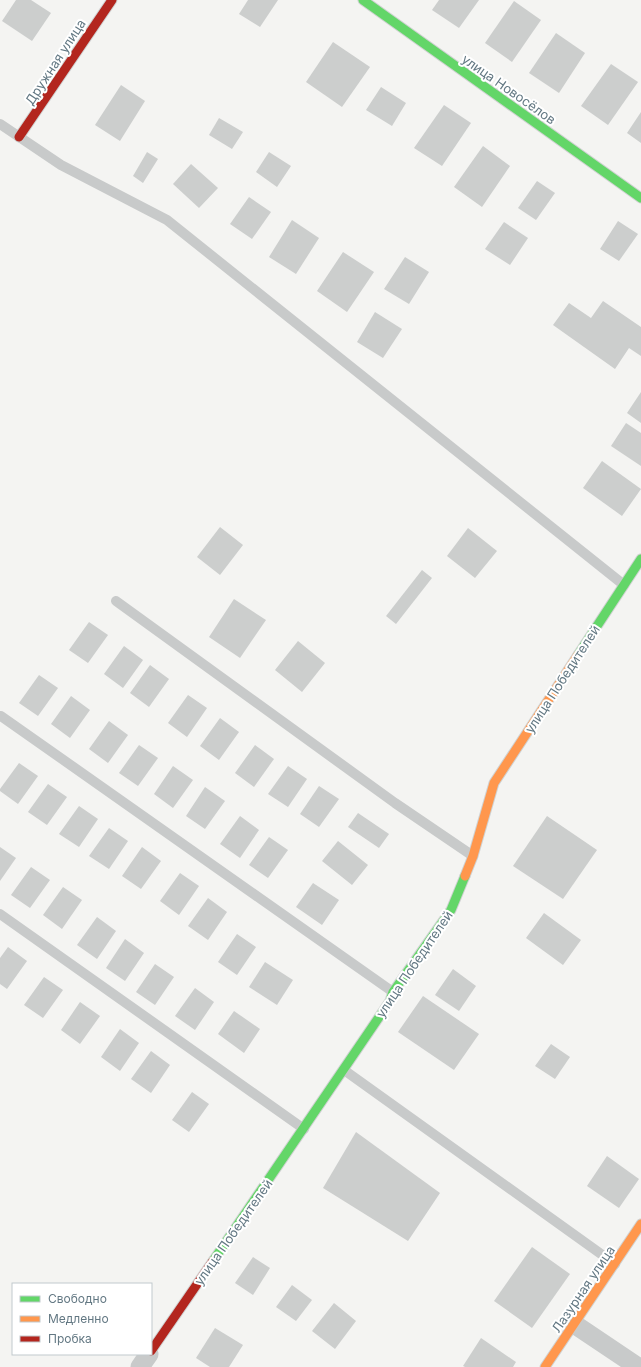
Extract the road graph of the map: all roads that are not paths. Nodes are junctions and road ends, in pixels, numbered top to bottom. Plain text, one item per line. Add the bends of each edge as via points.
1 (112, 0) edge
2 (363, 0) edge
3 (0, 124) edge
4 (19, 137) junction
5 (641, 198) edge
6 (640, 563) edge
7 (624, 585) junction
8 (116, 601) dead end
9 (1, 716) dead end
10 (473, 856) junction
11 (0, 914) edge
12 (393, 992) junction
13 (344, 1070) junction
14 (304, 1129) junction
15 (641, 1224) edge
16 (615, 1264) junction
17 (574, 1324) junction
18 (152, 1350) edge
19 (148, 1355) edge
20 (140, 1367) edge
21 (546, 1367) edge
22 (638, 1367) edge

1 - 4 street, Дружная улица
2 - 5 street, улица Новосёлов
3 - 4 lane
4 - 7 lane via 61,165 167,220
6 - 7 street, улица Победителей
7 - 10 street, улица Победителей via 494,784
8 - 10 lane via 395,803
9 - 12 lane
10 - 12 street, улица Победителей via 451,910
11 - 14 lane
12 - 13 street, улица Победителей via 390,1001
13 - 14 street, улица Победителей
13 - 16 lane
14 - 18 street, улица Победителей
15 - 16 street, Лазурная улица
16 - 17 street, Лазурная улица
17 - 21 street, Лазурная улица
17 - 22 street
19 - 20 street

